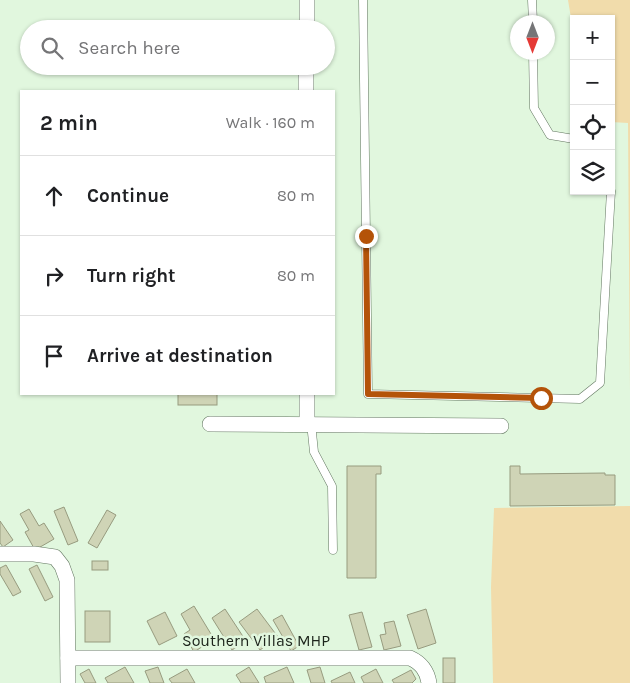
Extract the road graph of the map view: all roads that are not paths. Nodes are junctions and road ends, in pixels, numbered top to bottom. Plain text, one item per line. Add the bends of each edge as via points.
1 (307, 0) edge
2 (362, 0) edge
3 (532, 0) edge
4 (533, 15) edge
5 (306, 20) edge
6 (533, 60) edge
7 (306, 75) edge
8 (306, 90) edge
9 (570, 138) edge
10 (611, 195) edge
11 (307, 395) edge
12 (210, 424) dead end
13 (309, 424) junction
14 (501, 426) dead end
15 (333, 550) dead end
16 (0, 554) edge
17 (68, 658) junction
18 (68, 683) edge
19 (429, 683) edge

1 - 5 street
2 - 10 lane via 368,394 580,399 600,383
3 - 4 lane
6 - 9 lane via 534,108 550,136
7 - 8 street
11 - 13 street
12 - 13 street
13 - 14 street
13 - 15 lane via 314,452 332,486
16 - 17 street via 55,558 62,566 67,580
17 - 18 street
17 - 19 street, Southern Villas MHP via 410,658 419,662 428,674

